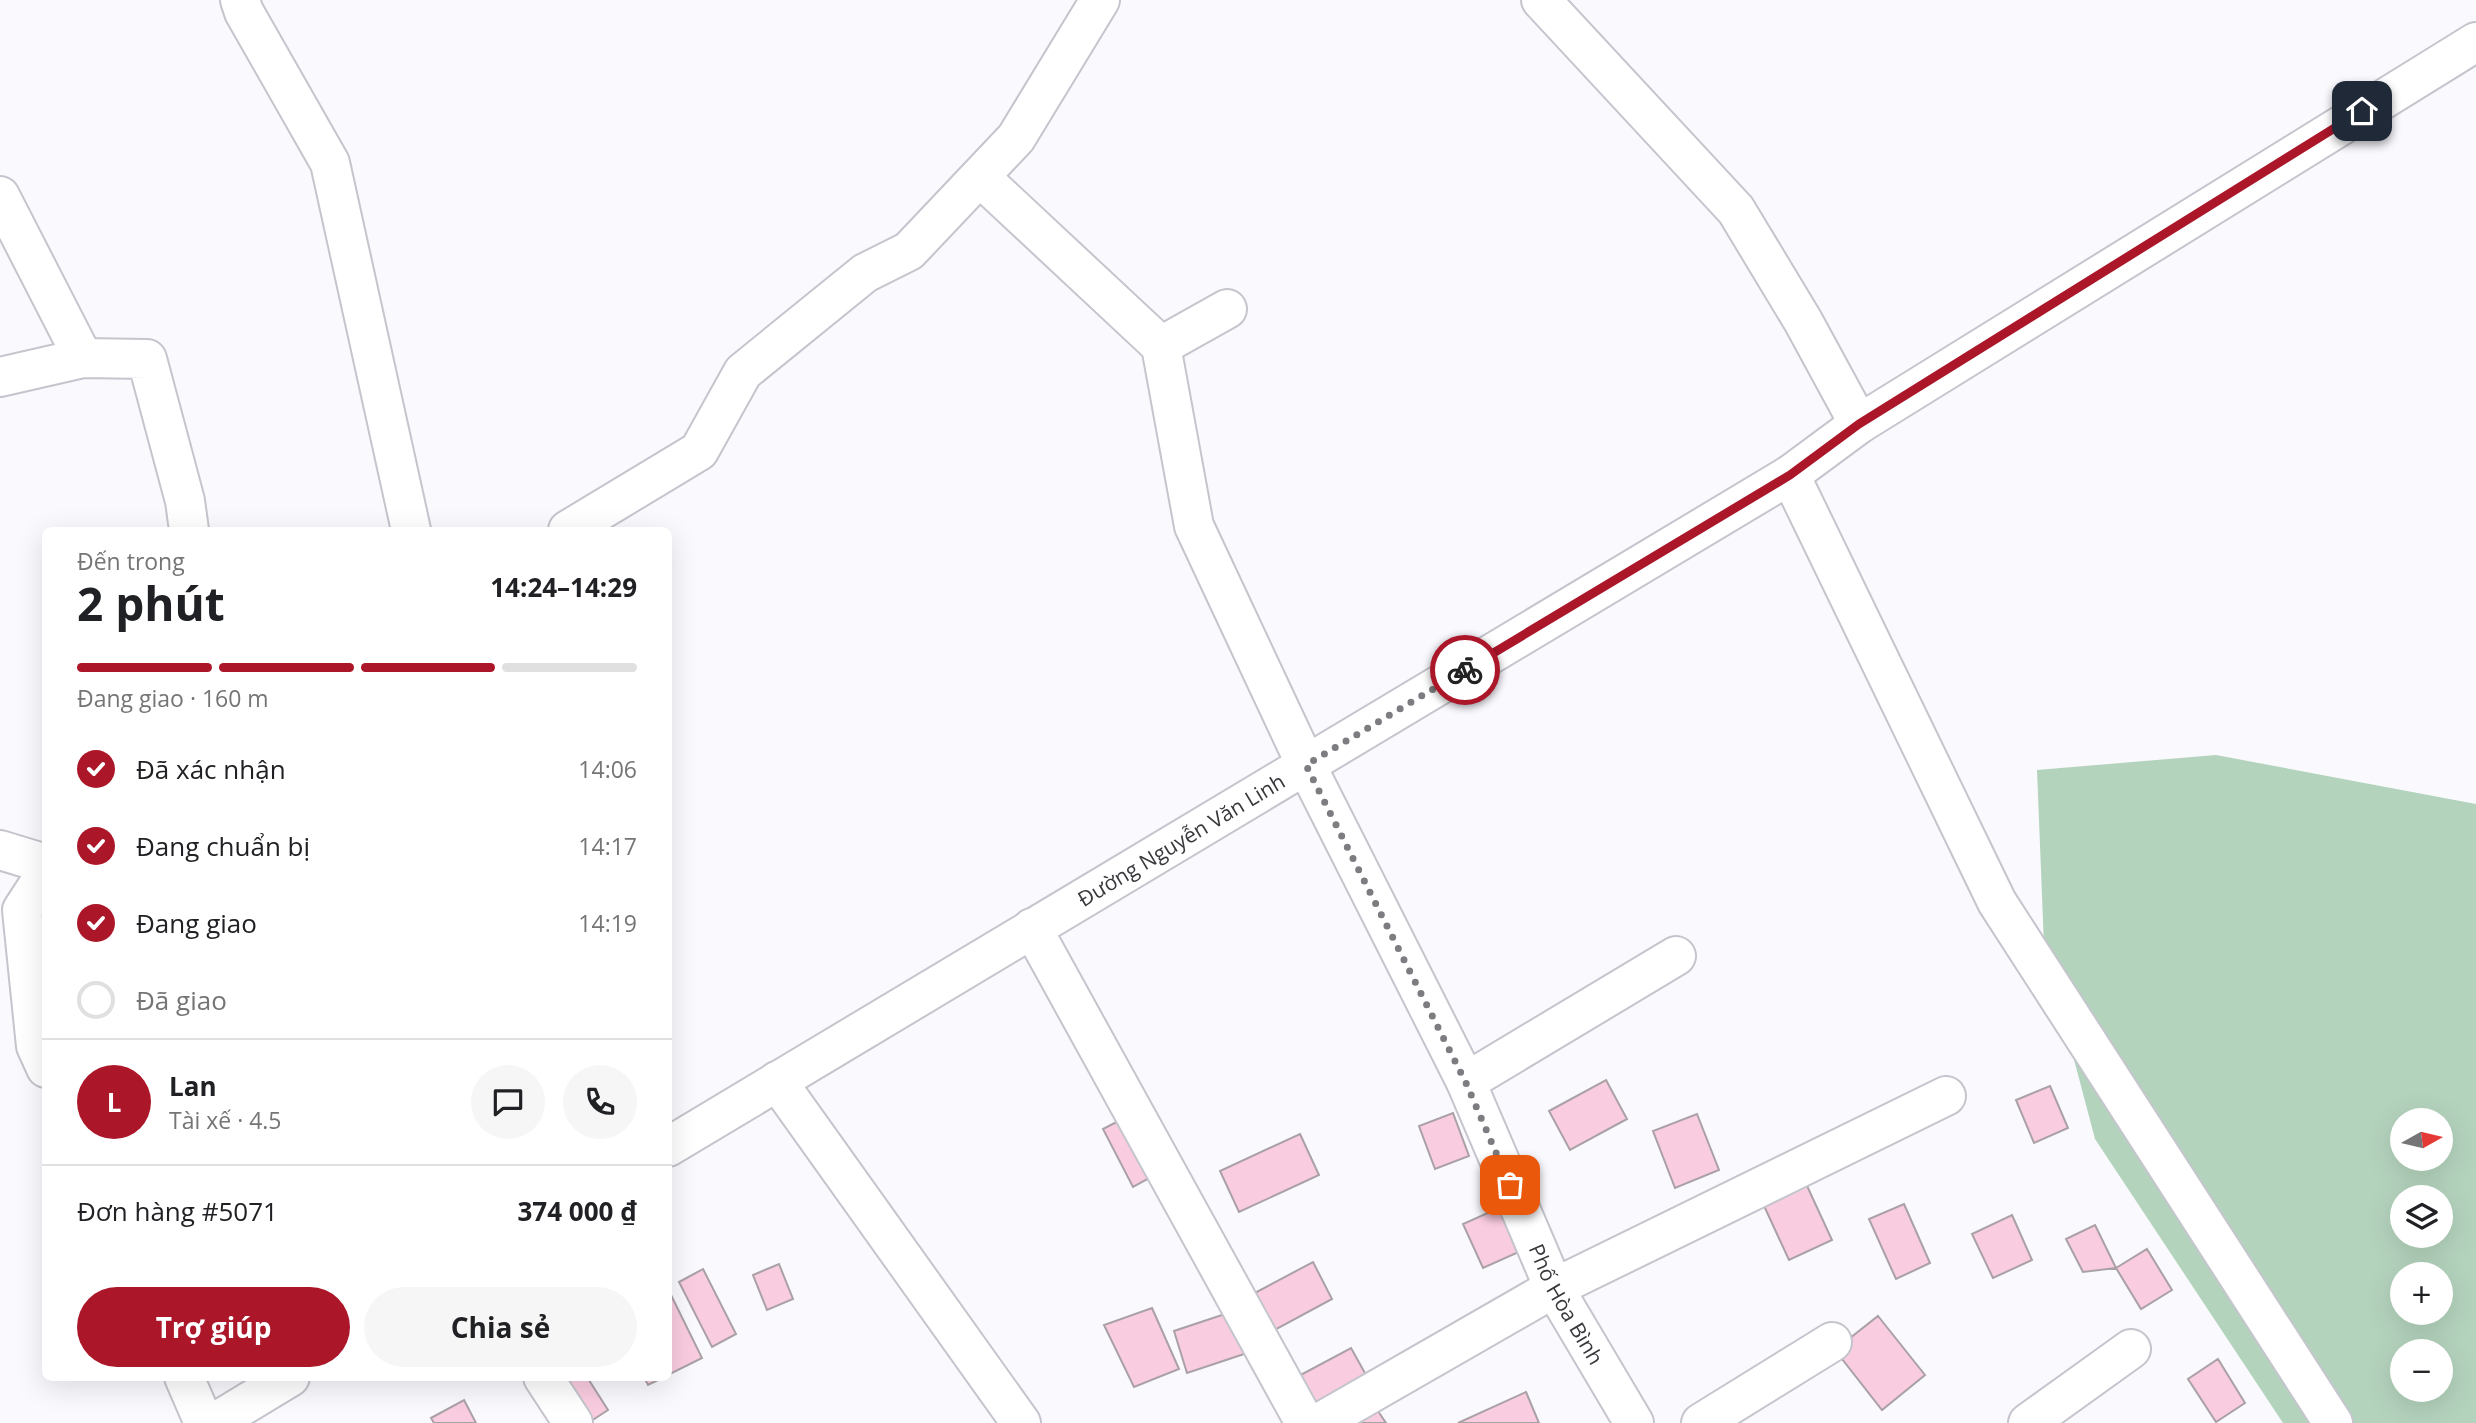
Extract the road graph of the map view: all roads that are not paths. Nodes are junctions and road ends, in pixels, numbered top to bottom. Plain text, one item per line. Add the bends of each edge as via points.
1 (240, 0) edge
2 (1100, 0) edge
3 (1541, 0) edge
4 (2476, 42) edge
5 (980, 177) junction
6 (0, 196) edge
7 (1227, 309) dead end
8 (1161, 346) junction
9 (83, 358) junction
10 (0, 377) edge
11 (1859, 424) junction
12 (1790, 475) junction
13 (189, 527) edge
14 (410, 527) edge
15 (573, 527) edge
16 (1306, 765) junction
17 (0, 850) edge
18 (42, 863) edge
19 (42, 879) edge
20 (1032, 928) junction
21 (1676, 956) dead end
22 (42, 1059) edge
23 (776, 1081) junction
24 (1466, 1083) junction
25 (1945, 1096) dead end
26 (672, 1145) edge
27 (1554, 1288) junction
28 (1832, 1342) dead end
29 (2131, 1349) dead end
30 (186, 1381) edge
31 (283, 1381) edge
32 (546, 1381) edge
33 (204, 1423) edge
34 (214, 1423) edge
35 (573, 1423) edge
36 (1021, 1423) edge
37 (1305, 1423) edge
38 (1319, 1423) edge
39 (1634, 1423) edge
40 (1702, 1423) edge
41 (2028, 1423) edge
42 (2333, 1423) edge

1 - 14 street via 330,163
2 - 5 street via 1016,138
3 - 11 street via 1736,210
4 - 11 street, Đường Nguyễn Văn Linh
5 - 8 street
5 - 15 street via 909,251 865,273 743,372 699,451
6 - 9 street
7 - 8 street
8 - 16 street, Phố Hòa Bình via 1194,526
9 - 10 street
9 - 13 street via 147,359
11 - 12 street, Đường Nguyễn Văn Linh
12 - 16 street, Đường Nguyễn Văn Linh
12 - 42 street via 1997,902
16 - 20 street, Đường Nguyễn Văn Linh
16 - 24 street, Phố Hòa Bình
17 - 18 street
19 - 22 street via 22,909 36,1046
20 - 23 street, Đường Nguyễn Văn Linh
20 - 37 street
21 - 24 street
23 - 26 street, Đường Nguyễn Văn Linh
23 - 36 street
24 - 27 street, Phố Hòa Bình
25 - 27 street
27 - 38 street
27 - 39 street, Phố Hòa Bình
28 - 40 street
29 - 41 street
30 - 33 street
31 - 34 street
32 - 35 street

